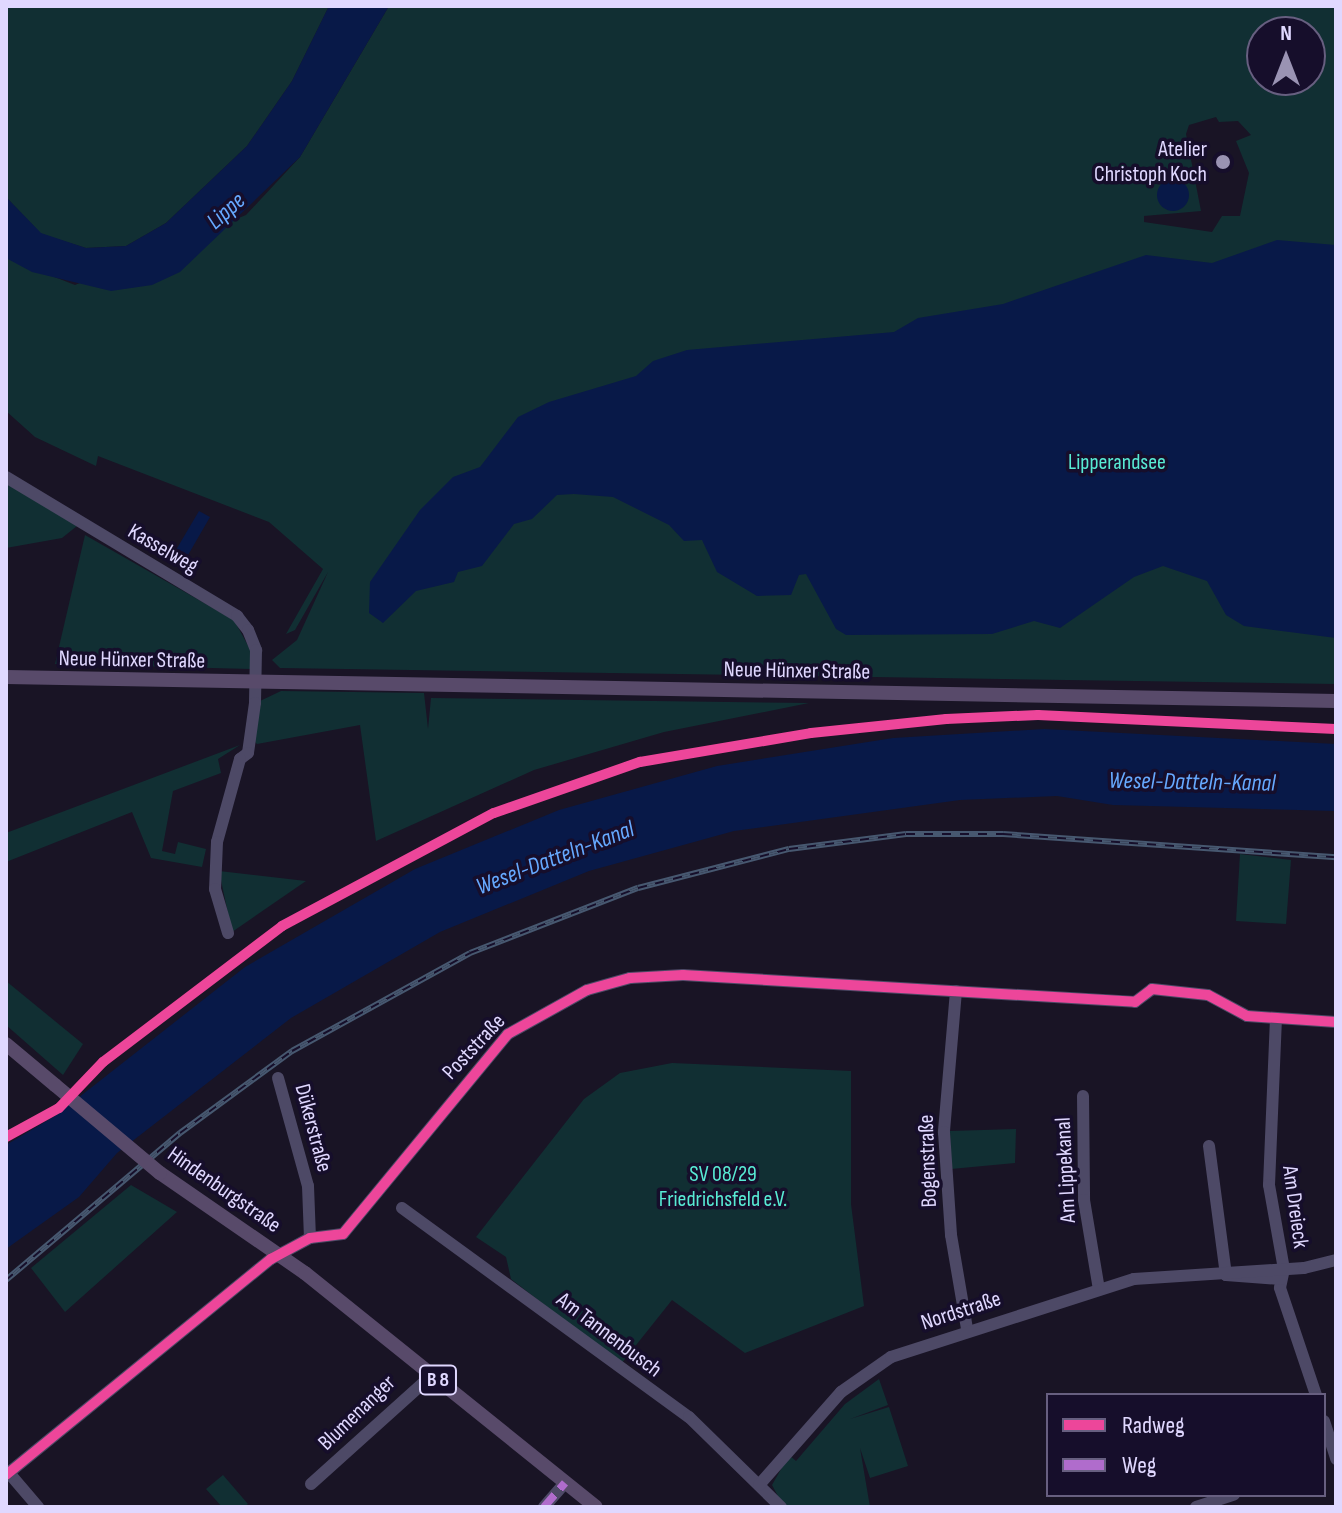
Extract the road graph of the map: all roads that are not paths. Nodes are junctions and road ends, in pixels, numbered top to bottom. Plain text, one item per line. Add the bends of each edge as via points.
1 (6, 477) edge
2 (6, 677) edge
3 (257, 685) junction
4 (1336, 701) edge
5 (228, 933) dead end
6 (956, 991) junction
7 (1276, 1018) junction
8 (1336, 1022) edge
9 (6, 1044) edge
10 (278, 1078) dead end
11 (1083, 1096) dead end
12 (1209, 1146) dead end
13 (402, 1208) dead end
14 (310, 1238) junction
15 (278, 1255) junction
16 (1336, 1260) edge
17 (1225, 1271) junction
18 (1282, 1274) junction
19 (1099, 1290) junction
20 (967, 1329) junction
21 (432, 1375) junction
22 (1315, 1393) edge
23 (1326, 1428) edge
24 (1336, 1462) edge
25 (7, 1474) edge
26 (565, 1483) junction
27 (311, 1484) dead end
28 (759, 1485) junction
29 (1228, 1497) edge
30 (38, 1507) edge
31 (544, 1507) edge
32 (596, 1507) edge
33 (781, 1507) edge
34 (1196, 1507) edge

1 - 3 street, Kasselweg via 237,616 256,650
2 - 3 main road, Neue Hünxer Straße
3 - 4 main road, Neue Hünxer Straße
3 - 5 street via 248,753 240,759 217,842 215,889
6 - 7 street, Poststraße via 1135,1002 1152,989 1198,992 1247,1016
6 - 14 street, Poststraße via 683,975 587,990 508,1034 351,1226 333,1237
6 - 20 street, Bogenstraße via 944,1132 951,1235
7 - 8 street
7 - 18 street, Am Dreieck via 1268,1163
9 - 15 main road, Hindenburgstraße / B 8, bridge via 160,1173
10 - 14 street, Dükerstraße via 308,1186
11 - 19 street, Am Lippekanal via 1084,1200
12 - 17 street
13 - 28 street, Am Tannenbusch via 689,1417
14 - 15 street, Poststraße
15 - 21 main road, Hindenburgstraße / B 8
15 - 25 street, Poststraße
16 - 18 street, Nordstraße
17 - 18 street, Nordstraße
17 - 19 street, Nordstraße via 1167,1274
18 - 22 street, Am Dreieck
19 - 20 street, Nordstraße
20 - 28 street, Nordstraße via 862,1374
21 - 26 main road, Hindenburgstraße / B 8
21 - 27 street, Blumenanger
23 - 24 street
25 - 30 street
26 - 31 street
26 - 32 main road, Hindenburgstraße / B 8
28 - 33 street, Am Tannenbusch
29 - 34 street

